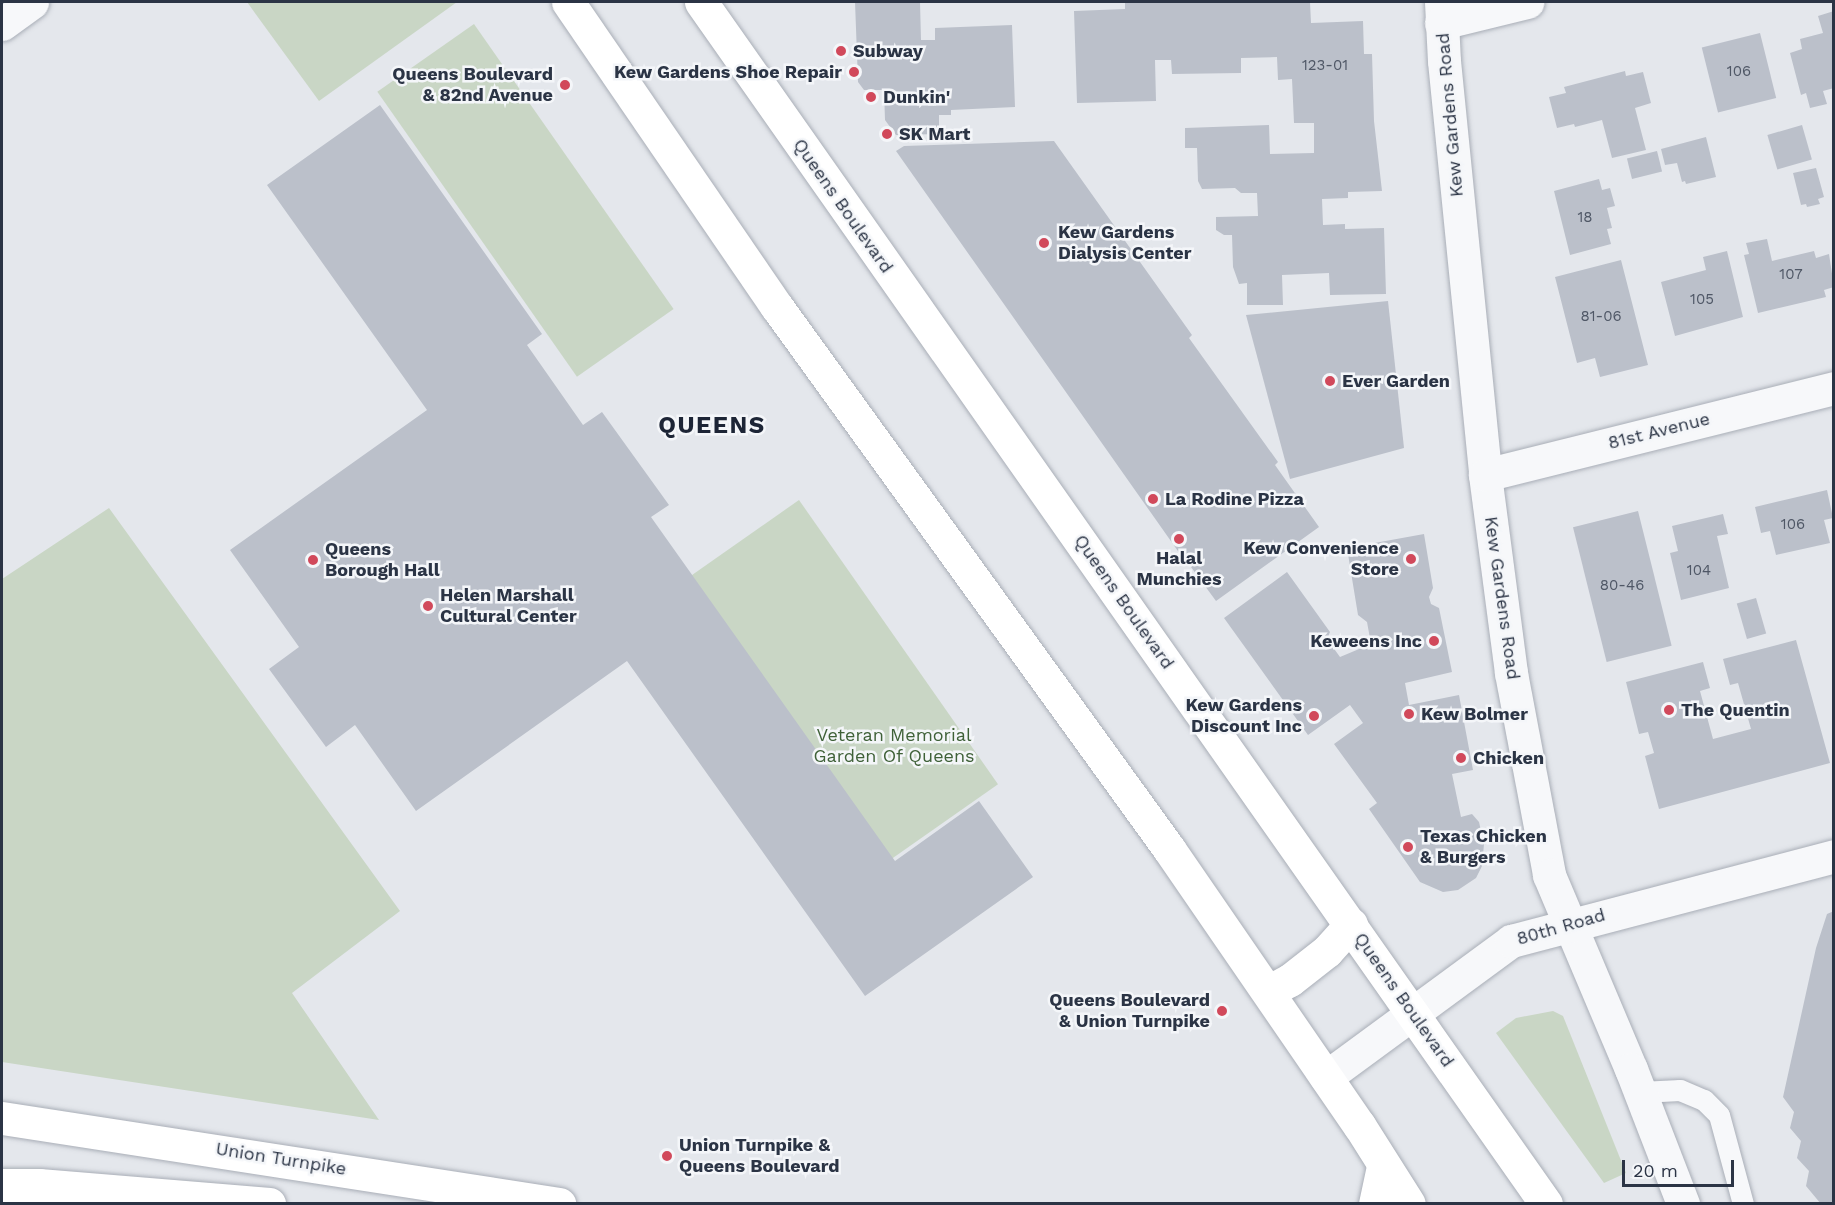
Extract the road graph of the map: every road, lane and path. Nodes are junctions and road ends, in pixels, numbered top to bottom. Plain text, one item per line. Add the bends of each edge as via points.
1 (32, 2) edge
2 (568, 2) edge
3 (701, 2) edge
4 (1527, 2) edge
5 (1441, 12) edge
6 (2, 24) edge
7 (1833, 388) edge
8 (1485, 475) junction
9 (1833, 856) edge
10 (1351, 924) junction
11 (1568, 924) junction
12 (1268, 992) junction
13 (1413, 1013) junction
14 (1326, 1077) junction
15 (1641, 1092) junction
16 (2, 1118) edge
17 (1383, 1165) junction
18 (2, 1185) edge
19 (269, 1203) edge
20 (559, 1203) edge
21 (1375, 1203) edge
22 (1409, 1203) edge
23 (1546, 1203) edge
24 (1683, 1203) edge
25 (1743, 1203) edge

1 - 6 street
2 - 12 main road via 777,307
3 - 10 main road, Queens Boulevard
4 - 5 street
5 - 8 street, Kew Gardens Road
7 - 8 street, 81st Avenue
8 - 11 street, Kew Gardens Road via 1513,685 1549,875
9 - 11 street, 80th Road
10 - 12 main road via 1327,951
10 - 13 main road, Queens Boulevard
11 - 13 street, 80th Road via 1511,941
11 - 15 street, Kew Gardens Road
12 - 14 main road
13 - 14 street, 80th Road
13 - 23 main road, Queens Boulevard
14 - 17 main road
15 - 24 street, Kew Gardens Road
15 - 25 lane via 1680,1090 1704,1100 1719,1115
16 - 20 main road, Union Turnpike
17 - 21 main road
17 - 22 main road
18 - 19 main road

